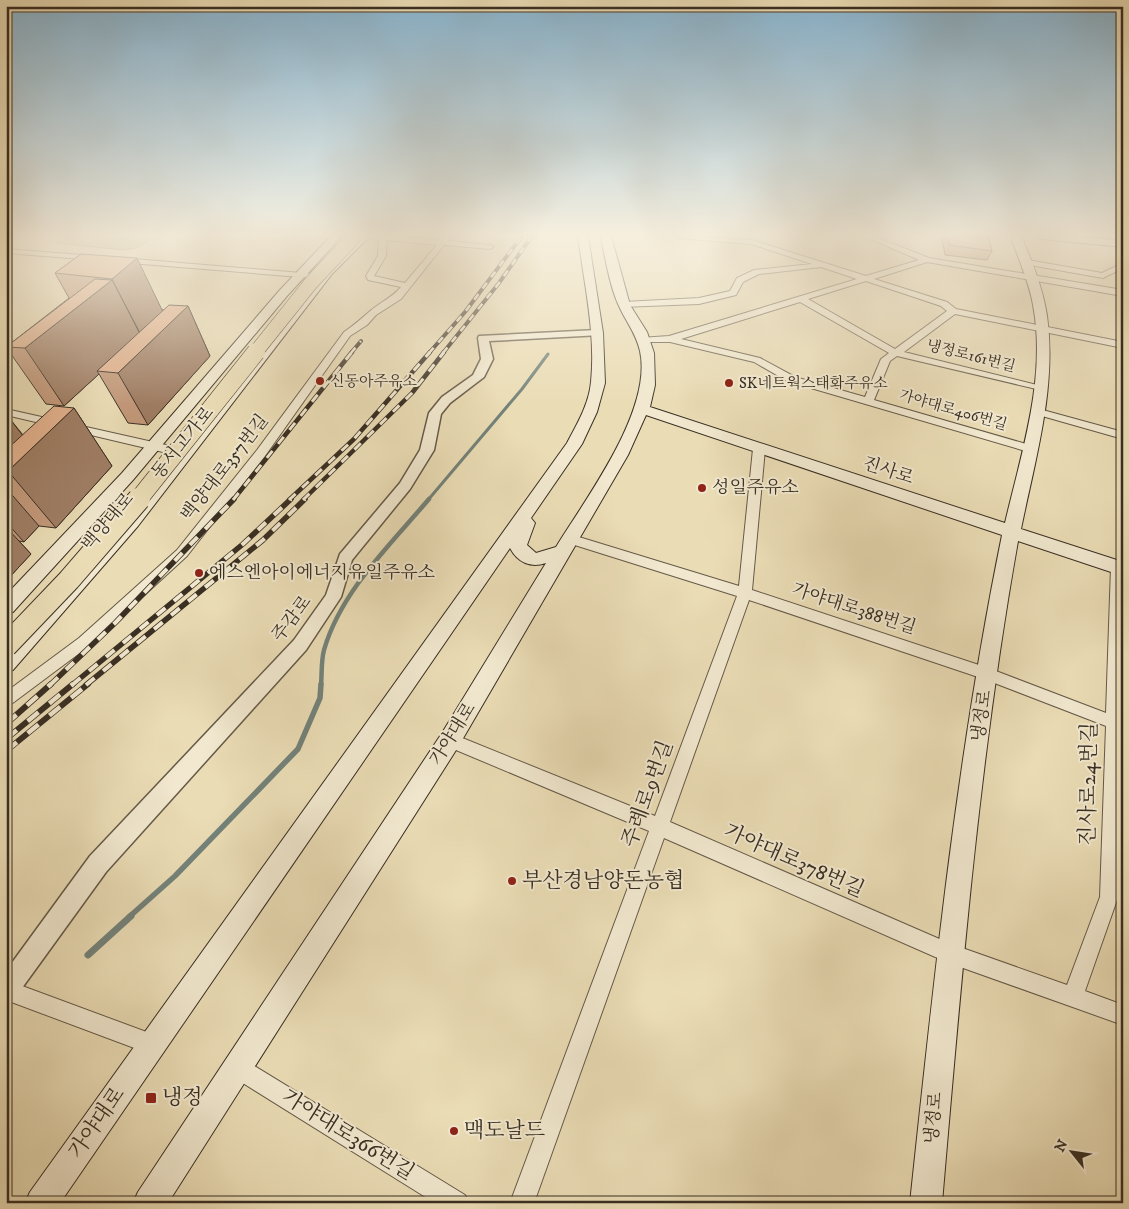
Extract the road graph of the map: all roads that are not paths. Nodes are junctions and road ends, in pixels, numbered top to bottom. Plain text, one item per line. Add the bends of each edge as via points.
1 (284, 292) edge
2 (292, 292) edge
3 (305, 292) edge
4 (313, 292) edge
5 (402, 292) edge
6 (591, 292) edge
7 (621, 292) edge
8 (734, 292) edge
9 (817, 292) edge
10 (906, 292) edge
11 (1035, 292) edge
12 (798, 298) junction
13 (624, 305) junction
14 (953, 311) junction
15 (1042, 328) junction
16 (597, 333) junction
17 (670, 339) junction
18 (643, 340) junction
19 (1123, 345) edge
20 (894, 352) junction
21 (1041, 388) junction
22 (868, 401) junction
23 (642, 409) junction
24 (6, 412) edge
25 (1039, 412) junction
26 (1123, 436) edge
27 (154, 446) junction
28 (1029, 448) junction
29 (758, 449) junction
30 (187, 454) junction
31 (550, 478) junction
32 (1011, 532) junction
33 (565, 545) junction
34 (1120, 568) edge
35 (745, 593) junction
36 (6, 607) edge
37 (6, 627) edge
38 (6, 646) edge
39 (6, 664) edge
40 (988, 674) junction
41 (6, 702) edge
42 (1118, 724) edge
43 (450, 740) junction
44 (660, 827) junction
45 (949, 953) junction
46 (7, 991) edge
47 (1073, 995) junction
48 (1123, 1014) edge
49 (153, 1044) junction
50 (238, 1067) junction
51 (42, 1203) edge
52 (149, 1203) edge
53 (457, 1203) edge
54 (522, 1203) edge
55 (926, 1203) edge

1 - 27 main road, 백양대로
2 - 37 highway, 동서고가로 via 61,569
3 - 38 highway, 동서고가로, bridge via 127,511 38,615
4 - 30 main road, 백양대로
5 - 41 street, 백양대로357번길 via 347,334 261,453 182,553 84,642
6 - 16 main road, 가야대로
7 - 13 main road, 가야대로
8 - 13 street via 699,301
9 - 12 street
10 - 14 street via 944,304
11 - 15 main road, 냉정로
12 - 17 street
12 - 20 street, 냉정로161번길
13 - 18 main road, 가야대로
14 - 15 street
14 - 20 street, 냉정로161번길
15 - 19 street
15 - 21 main road, 냉정로
16 - 31 main road, 가야대로 via 598,383 590,412 574,444
16 - 46 street, 주감로 via 483,338 487,359 478,377 446,400 435,413 427,450 405,486 345,558 333,597 300,645 98,864
17 - 18 street
17 - 22 street, 가야대로406번길 via 757,360 790,379
18 - 23 main road, 가야대로 via 647,353 648,385
20 - 21 street, 냉정로161번길
20 - 22 street, 가야대로406번길 via 886,359
21 - 25 main road, 냉정로
22 - 28 street, 가야대로406번길
23 - 29 main road, 진사로
23 - 33 main road, 가야대로 via 620,455
24 - 27 street
25 - 26 street
25 - 28 main road, 냉정로
27 - 30 street
27 - 36 main road, 백양대로 via 64,549
28 - 32 main road, 냉정로
29 - 32 main road, 진사로
29 - 35 street, 주례로9번길
30 - 39 main road, 백양대로 via 59,609
31 - 33 main road via 547,492 521,533 518,548 524,556 535,560
31 - 49 main road, 가야대로
32 - 34 main road, 진사로
32 - 40 main road, 냉정로
33 - 35 street, 가야대로388번길
33 - 43 main road, 가야대로
34 - 42 street, 진사로24번길
35 - 40 street, 가야대로388번길
35 - 44 street, 주례로9번길
40 - 42 street, 가야대로388번길
40 - 45 main road, 냉정로
42 - 47 street, 진사로24번길 via 1109,897
43 - 44 street, 가야대로378번길
43 - 50 main road, 가야대로
44 - 45 street, 가야대로378번길
44 - 54 street, 주례로9번길
45 - 47 street, 가야대로378번길
45 - 55 main road, 냉정로
46 - 49 street
47 - 48 street, 가야대로378번길
49 - 51 main road, 가야대로
50 - 52 main road, 가야대로
50 - 53 street, 가야대로366번길

